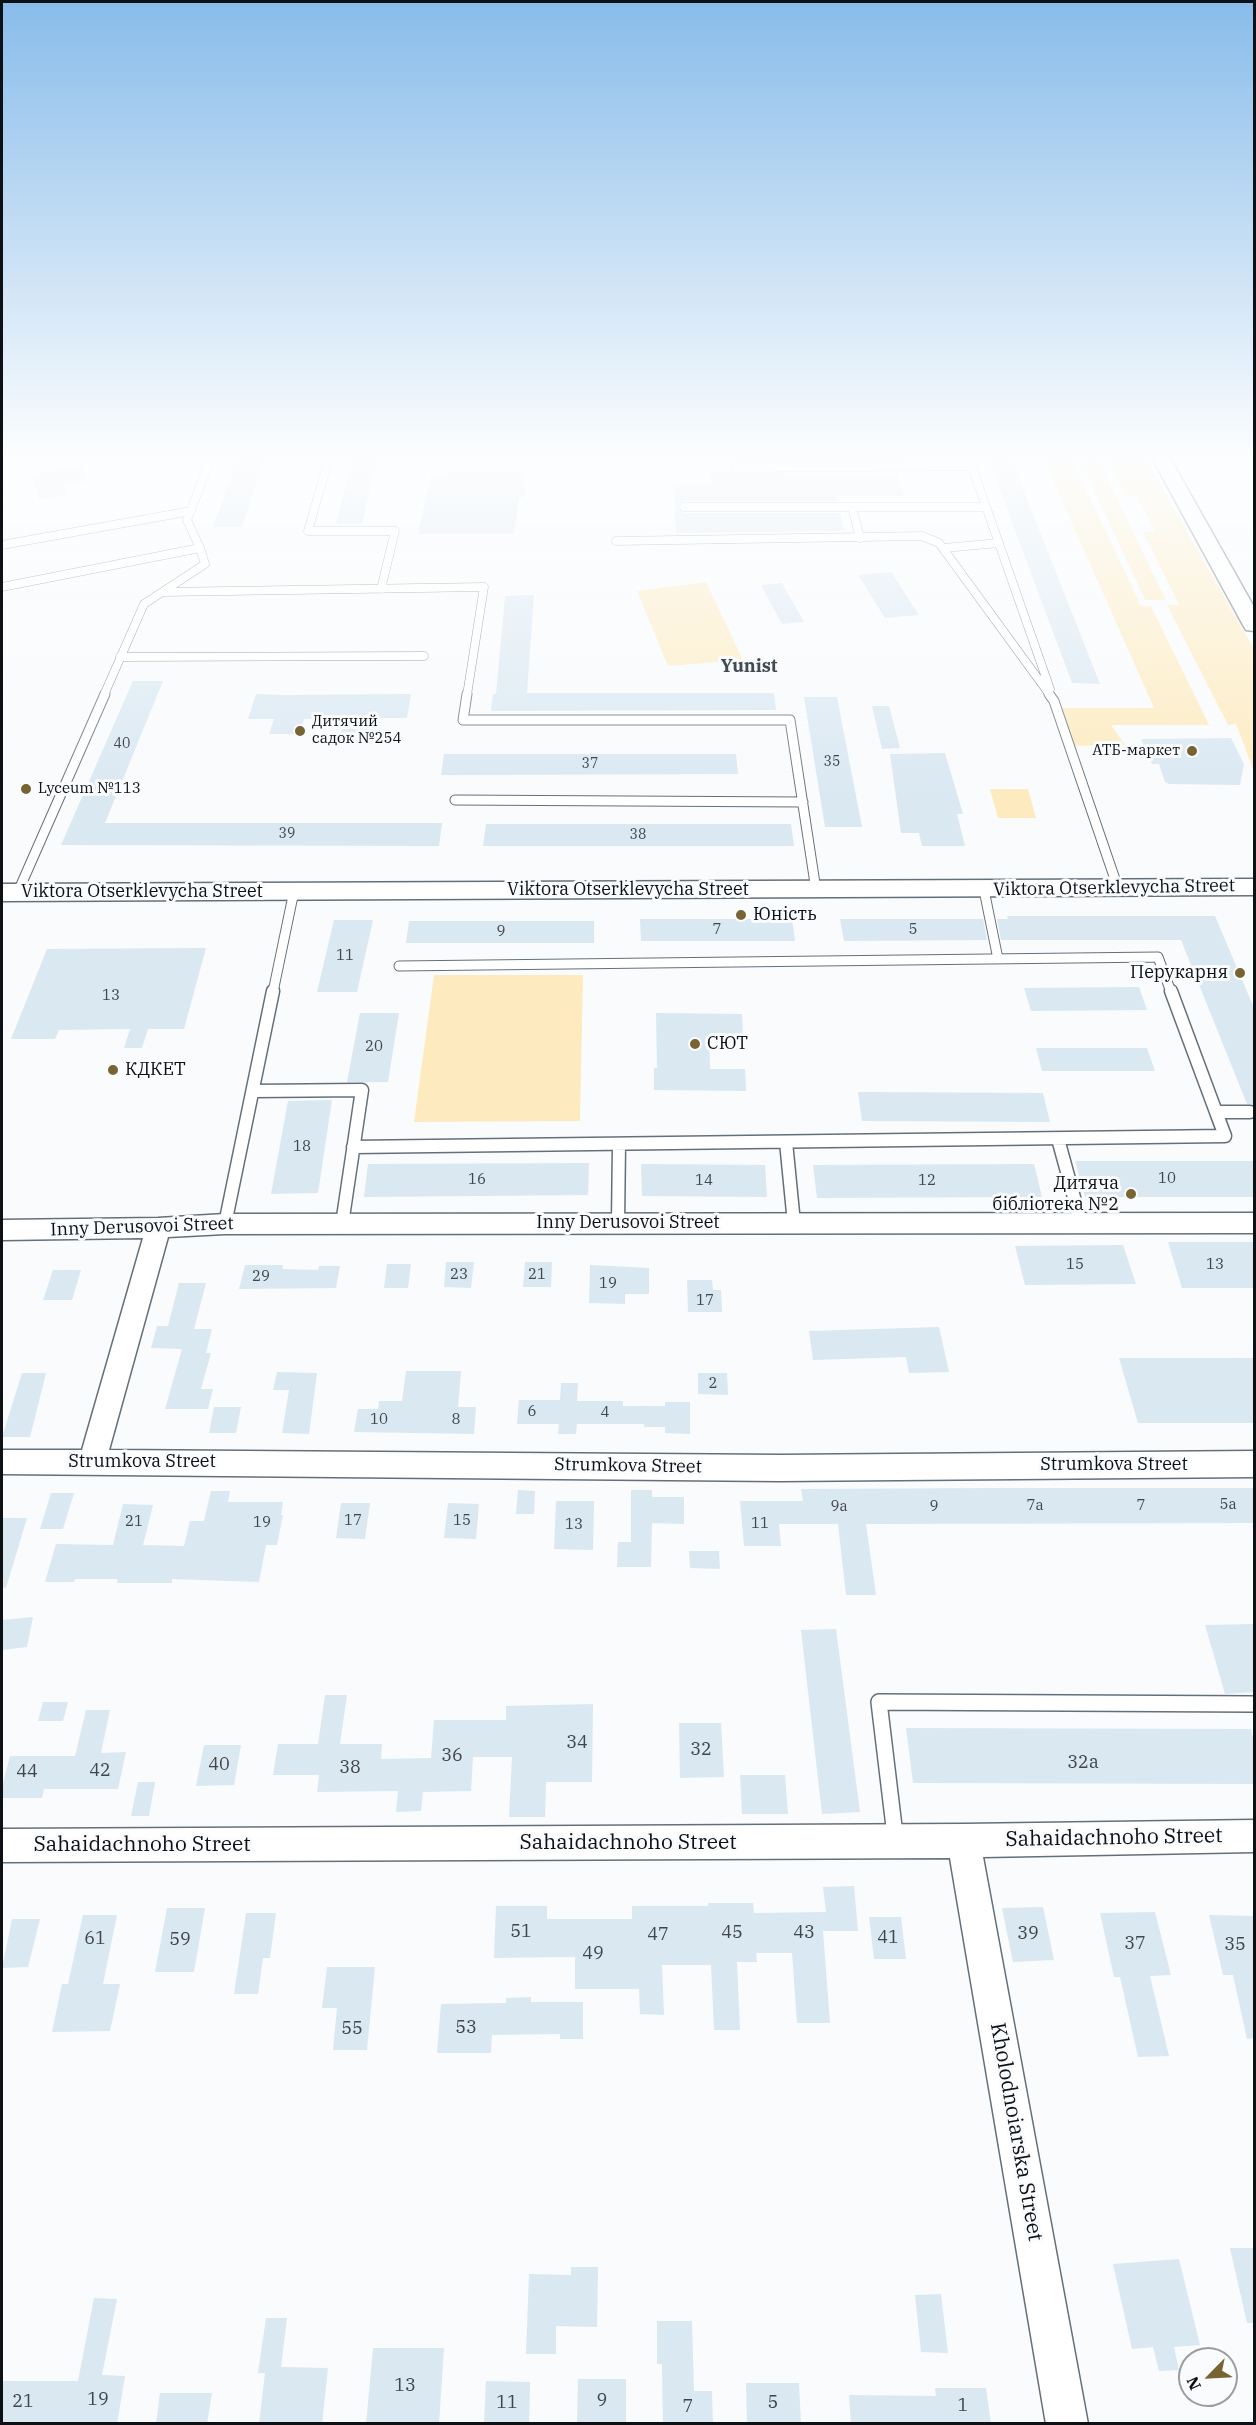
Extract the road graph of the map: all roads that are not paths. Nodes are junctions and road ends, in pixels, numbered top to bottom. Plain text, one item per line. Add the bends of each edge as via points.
1 (82, 571) edge
2 (194, 571) edge
3 (385, 571) edge
4 (961, 571) edge
5 (1009, 571) edge
6 (1226, 571) edge
7 (2, 587) edge
8 (381, 589) junction
9 (163, 592) junction
10 (1252, 616) edge
11 (424, 656) dead end
12 (120, 657) junction
13 (1054, 701) junction
14 (455, 800) dead end
15 (803, 802) junction
16 (1118, 888) junction
17 (816, 890) junction
18 (984, 890) junction
19 (294, 891) junction
20 (1252, 892) edge
21 (9, 894) edge
22 (998, 959) junction
23 (399, 966) dead end
24 (253, 1091) junction
25 (1216, 1112) junction
26 (1250, 1112) dead end
27 (1058, 1138) junction
28 (786, 1142) junction
29 (619, 1144) junction
30 (353, 1147) junction
31 (618, 1223) junction
32 (794, 1223) junction
33 (1081, 1223) junction
34 (1254, 1223) edge
35 (225, 1224) junction
36 (342, 1224) junction
37 (158, 1228) junction
38 (2, 1230) edge
39 (2, 1462) edge
40 (92, 1462) junction
41 (1254, 1464) edge
42 (1254, 1704) edge
43 (1254, 1836) edge
44 (896, 1841) junction
45 (964, 1841) junction
46 (2, 1846) edge
47 (1067, 2424) edge

1 - 7 lane
2 - 9 lane
3 - 8 lane
4 - 13 lane
5 - 13 lane
6 - 10 street
8 - 9 lane
8 - 15 lane via 484,587 464,720 790,720
9 - 12 lane via 144,604
11 - 12 lane
12 - 21 lane
13 - 16 lane
14 - 15 lane
15 - 17 lane
16 - 18 street, Viktora Otserklevycha Street
16 - 20 street, Viktora Otserklevycha Street
17 - 18 street, Viktora Otserklevycha Street
17 - 19 street, Viktora Otserklevycha Street
18 - 22 lane
19 - 21 street, Viktora Otserklevycha Street
19 - 24 lane
22 - 23 lane
22 - 25 lane via 1158,957
24 - 30 lane via 362,1090
24 - 35 lane
25 - 26 lane
25 - 27 lane via 1225,1136
27 - 28 lane
27 - 33 lane
28 - 29 lane
28 - 32 lane
29 - 30 lane
29 - 31 lane
30 - 36 lane
31 - 32 street, Inny Derusovoi Street
31 - 36 street, Inny Derusovoi Street
32 - 33 street, Inny Derusovoi Street
33 - 34 street, Inny Derusovoi Street
35 - 36 street, Inny Derusovoi Street
35 - 37 street, Inny Derusovoi Street
37 - 38 street, Inny Derusovoi Street
37 - 40 street
39 - 40 street, Strumkova Street
40 - 41 street, Strumkova Street via 780,1468
42 - 44 lane via 879,1702
43 - 45 street, Sahaidachnoho Street
44 - 45 street, Sahaidachnoho Street
44 - 46 street, Sahaidachnoho Street
45 - 47 street, Kholodnoiarska Street

